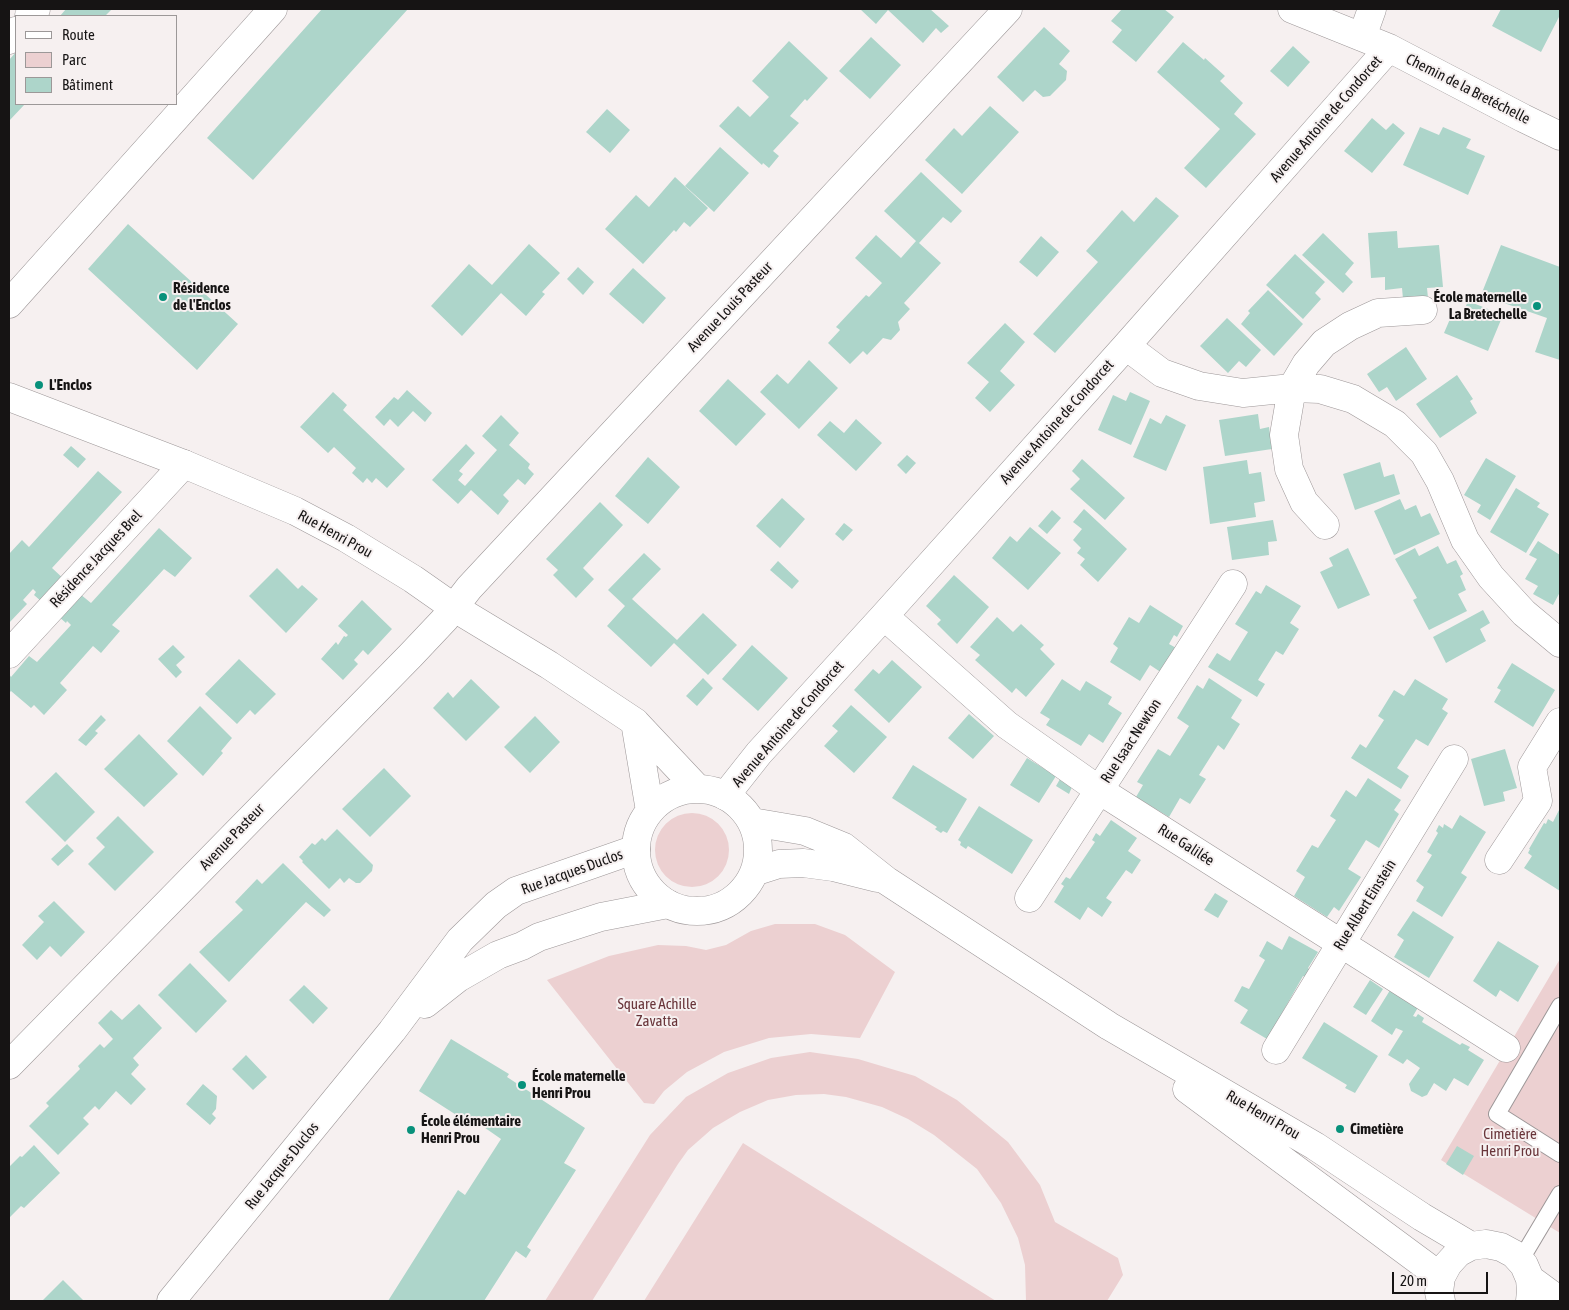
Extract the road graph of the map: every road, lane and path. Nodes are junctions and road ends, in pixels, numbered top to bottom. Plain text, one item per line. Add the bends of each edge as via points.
1 (273, 9) edge
2 (1008, 9) edge
3 (1292, 9) edge
4 (1372, 9) edge
5 (1362, 37) junction
6 (1389, 48) junction
7 (1560, 136) edge
8 (9, 304) edge
9 (1423, 310) dead end
10 (1126, 346) junction
11 (1292, 388) junction
12 (9, 397) edge
13 (184, 464) junction
14 (1325, 525) dead end
15 (1233, 584) dead end
16 (453, 607) junction
17 (884, 616) junction
18 (1560, 643) edge
19 (9, 654) edge
20 (635, 722) junction
21 (1560, 722) edge
22 (1454, 759) dead end
23 (698, 789) junction
24 (1099, 790) junction
25 (725, 796) junction
26 (650, 811) junction
27 (752, 822) junction
28 (636, 849) junction
29 (1499, 860) dead end
30 (754, 872) junction
31 (887, 881) junction
32 (1029, 898) dead end
33 (668, 904) junction
34 (1341, 944) junction
35 (1051, 989) junction
36 (1560, 1006) edge
37 (392, 1031) junction
38 (1506, 1048) dead end
39 (1276, 1050) dead end
40 (9, 1065) edge
41 (1560, 1154) edge
42 (1560, 1194) edge
43 (1471, 1246) junction
44 (1527, 1280) edge
45 (1441, 1289) edge
46 (172, 1301) edge
47 (1560, 1301) edge

1 - 8 street
2 - 16 street, Avenue Louis Pasteur
3 - 5 street, Chemin de la Bretéchelle
4 - 5 street
5 - 6 street, Chemin de la Bretéchelle
6 - 7 street, Chemin de la Bretéchelle
6 - 10 street, Avenue Antoine de Condorcet
9 - 11 street via 1378,313 1350,326 1324,343
10 - 11 street via 1162,373 1198,386 1242,392
10 - 17 street, Avenue Antoine de Condorcet
11 - 14 street via 1284,436 1288,469 1304,502
11 - 18 street via 1320,389 1353,399 1395,424 1424,453 1440,481 1465,540 1491,577 1524,613
12 - 13 street, Rue Henri Prou
13 - 16 street, Rue Henri Prou via 295,511 346,538
13 - 19 street, Résidence Jacques Brel
15 - 24 street, Rue Isaac Newton
16 - 20 street, Rue Henri Prou
16 - 40 street, Avenue Pasteur via 411,655
17 - 24 street, Rue Galilée via 1007,725
17 - 25 street, Avenue Antoine de Condorcet via 759,753
20 - 23 street, Rue Henri Prou
20 - 26 street
21 - 29 street via 1532,767 1538,801
22 - 34 street, Rue Albert Einstein
23 - 25 street
23 - 26 street via 663,799
24 - 32 street, Rue Isaac Newton
24 - 34 street, Rue Galilée
25 - 27 street
26 - 28 street via 642,823
27 - 30 street via 758,856
27 - 31 street, Rue Henri Prou via 805,832 844,846
28 - 33 street via 644,880 654,894
28 - 37 street, Rue Jacques Duclos via 516,891 496,905 460,940
30 - 31 street, Rue Henri Prou via 779,864 803,863 834,867
30 - 33 street via 744,890 721,906 687,911
31 - 35 street, Rue Henri Prou
33 - 37 street, Rue Jacques Duclos via 601,917 539,937 498,955 458,978
34 - 38 street, Rue Galilée
34 - 39 street, Rue Albert Einstein
35 - 43 street, Rue Henri Prou via 1315,1146
35 - 45 street, Rue Henri Prou
36 - 41 lane via 1497,1114
37 - 46 street, Rue Jacques Duclos
42 - 44 lane
43 - 44 street via 1486,1244 1514,1254
43 - 45 street via 1448,1264
44 - 47 street

